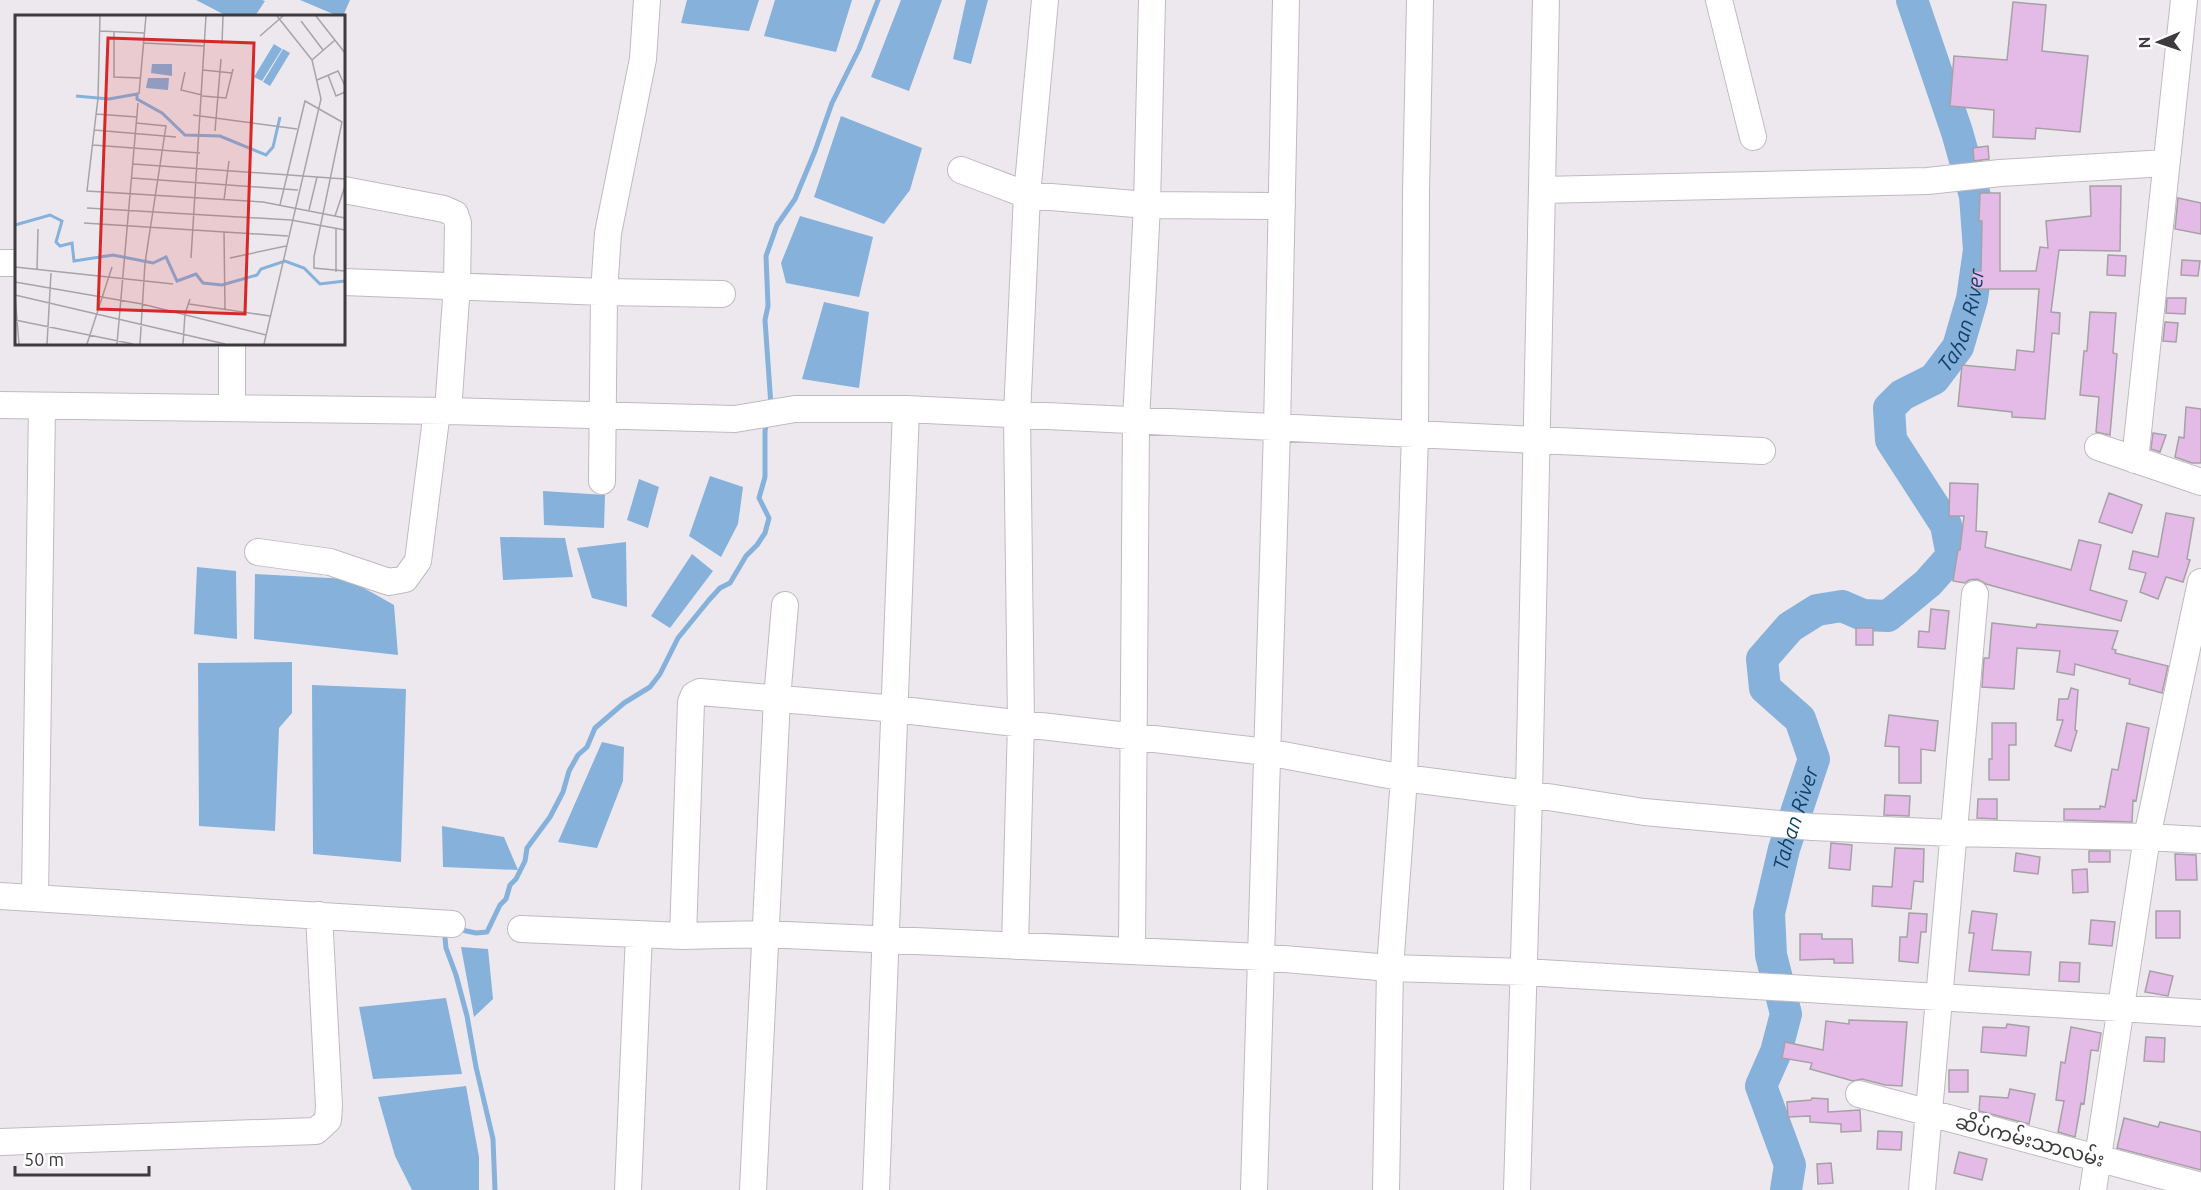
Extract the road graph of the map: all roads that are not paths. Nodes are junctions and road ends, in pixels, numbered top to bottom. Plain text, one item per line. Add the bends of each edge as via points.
1 (647, 0) edge
2 (1045, 0) edge
3 (1152, 0) edge
4 (1286, 0) edge
5 (1420, 0) edge
6 (1546, 0) edge
7 (1719, 0) edge
8 (2184, 0) edge
9 (1753, 137) dead end
10 (2166, 163) junction
11 (962, 170) dead end
12 (345, 190) edge
13 (1542, 190) junction
14 (1027, 195) junction
15 (1147, 205) junction
16 (1282, 206) junction
17 (345, 282) edge
18 (457, 285) junction
19 (604, 292) junction
20 (722, 294) dead end
21 (232, 345) edge
22 (0, 405) edge
23 (42, 406) junction
24 (232, 408) junction
25 (906, 409) junction
26 (443, 411) junction
27 (1017, 415) junction
28 (603, 417) junction
29 (1136, 421) junction
30 (1277, 428) junction
31 (1414, 435) junction
32 (1536, 441) junction
33 (2098, 447) dead end
34 (1762, 451) dead end
35 (2135, 459) junction
36 (602, 481) dead end
37 (2201, 482) edge
38 (258, 552) dead end
39 (2201, 582) edge
40 (1975, 594) dead end
41 (785, 605) dead end
42 (777, 699) junction
43 (896, 709) junction
44 (1021, 723) junction
45 (1134, 736) junction
46 (1267, 752) junction
47 (1404, 778) junction
48 (1529, 794) junction
49 (1953, 833) junction
50 (2147, 837) junction
51 (2201, 840) edge
52 (0, 896) edge
53 (35, 898) junction
54 (319, 915) junction
55 (452, 924) dead end
56 (521, 928) dead end
57 (639, 933) junction
58 (765, 934) junction
59 (683, 936) junction
60 (885, 940) junction
61 (1015, 946) junction
62 (1132, 951) junction
63 (1260, 957) junction
64 (1390, 968) junction
65 (1525, 972) junction
66 (1939, 998) junction
67 (2122, 1008) junction
68 (2201, 1013) edge
69 (1859, 1094) dead end
70 (1928, 1112) junction
71 (0, 1142) edge
72 (2099, 1159) junction
73 (2201, 1186) edge
74 (628, 1190) edge
75 (753, 1190) edge
76 (876, 1190) edge
77 (1254, 1190) edge
78 (1386, 1190) edge
79 (1517, 1190) edge
80 (1922, 1190) edge
81 (2094, 1190) edge

1 - 19 street via 643,59 608,233
2 - 14 street
3 - 15 street
4 - 16 street
5 - 31 street
6 - 13 street
7 - 9 street
8 - 10 street
10 - 13 street via 2000,173 1928,182
10 - 35 street
11 - 14 street
12 - 18 street via 454,214 458,223
13 - 32 street
14 - 15 street
14 - 27 street
15 - 16 street
15 - 29 street
16 - 30 street
17 - 18 street
18 - 19 street
18 - 26 street
19 - 20 street
19 - 28 street
21 - 24 street
22 - 23 street
23 - 24 street
23 - 53 street
24 - 26 street
25 - 27 street
25 - 28 street via 795,409 735,419
25 - 43 street
26 - 28 street
26 - 38 street via 418,561 405,579 389,582 330,562
27 - 29 street
27 - 44 street
28 - 36 street
29 - 30 street
29 - 45 street
30 - 31 street
30 - 46 street
31 - 32 street
31 - 47 street
32 - 34 street
32 - 48 street
33 - 35 street
35 - 37 street
39 - 50 street
40 - 49 street
41 - 42 street
42 - 43 street
42 - 58 street
42 - 59 street via 700,692 691,702
43 - 44 street
43 - 60 street
44 - 45 street
44 - 61 street
45 - 46 street
45 - 62 street
46 - 47 street
46 - 63 street
47 - 48 street
47 - 64 street
48 - 49 street via 1644,812 1812,827
48 - 65 street
49 - 50 street
49 - 66 street
50 - 51 street
50 - 67 street
52 - 53 street
53 - 54 street
54 - 55 street
54 - 71 street via 329,1105 328,1120 316,1131
56 - 57 street
57 - 59 street
57 - 74 street
58 - 59 street
58 - 60 street
58 - 75 street
60 - 61 street
60 - 76 street
61 - 62 street
62 - 63 street
63 - 64 street
63 - 77 street
64 - 65 street
64 - 78 street
65 - 66 street
65 - 79 street
66 - 67 street
66 - 70 street
67 - 68 street
67 - 72 street
69 - 70 street, ဆိပ်ကမ်းသာလမ်း
70 - 72 street, ဆိပ်ကမ်းသာလမ်း
70 - 80 street
72 - 73 street, ဆိပ်ကမ်းသာလမ်း
72 - 81 street

